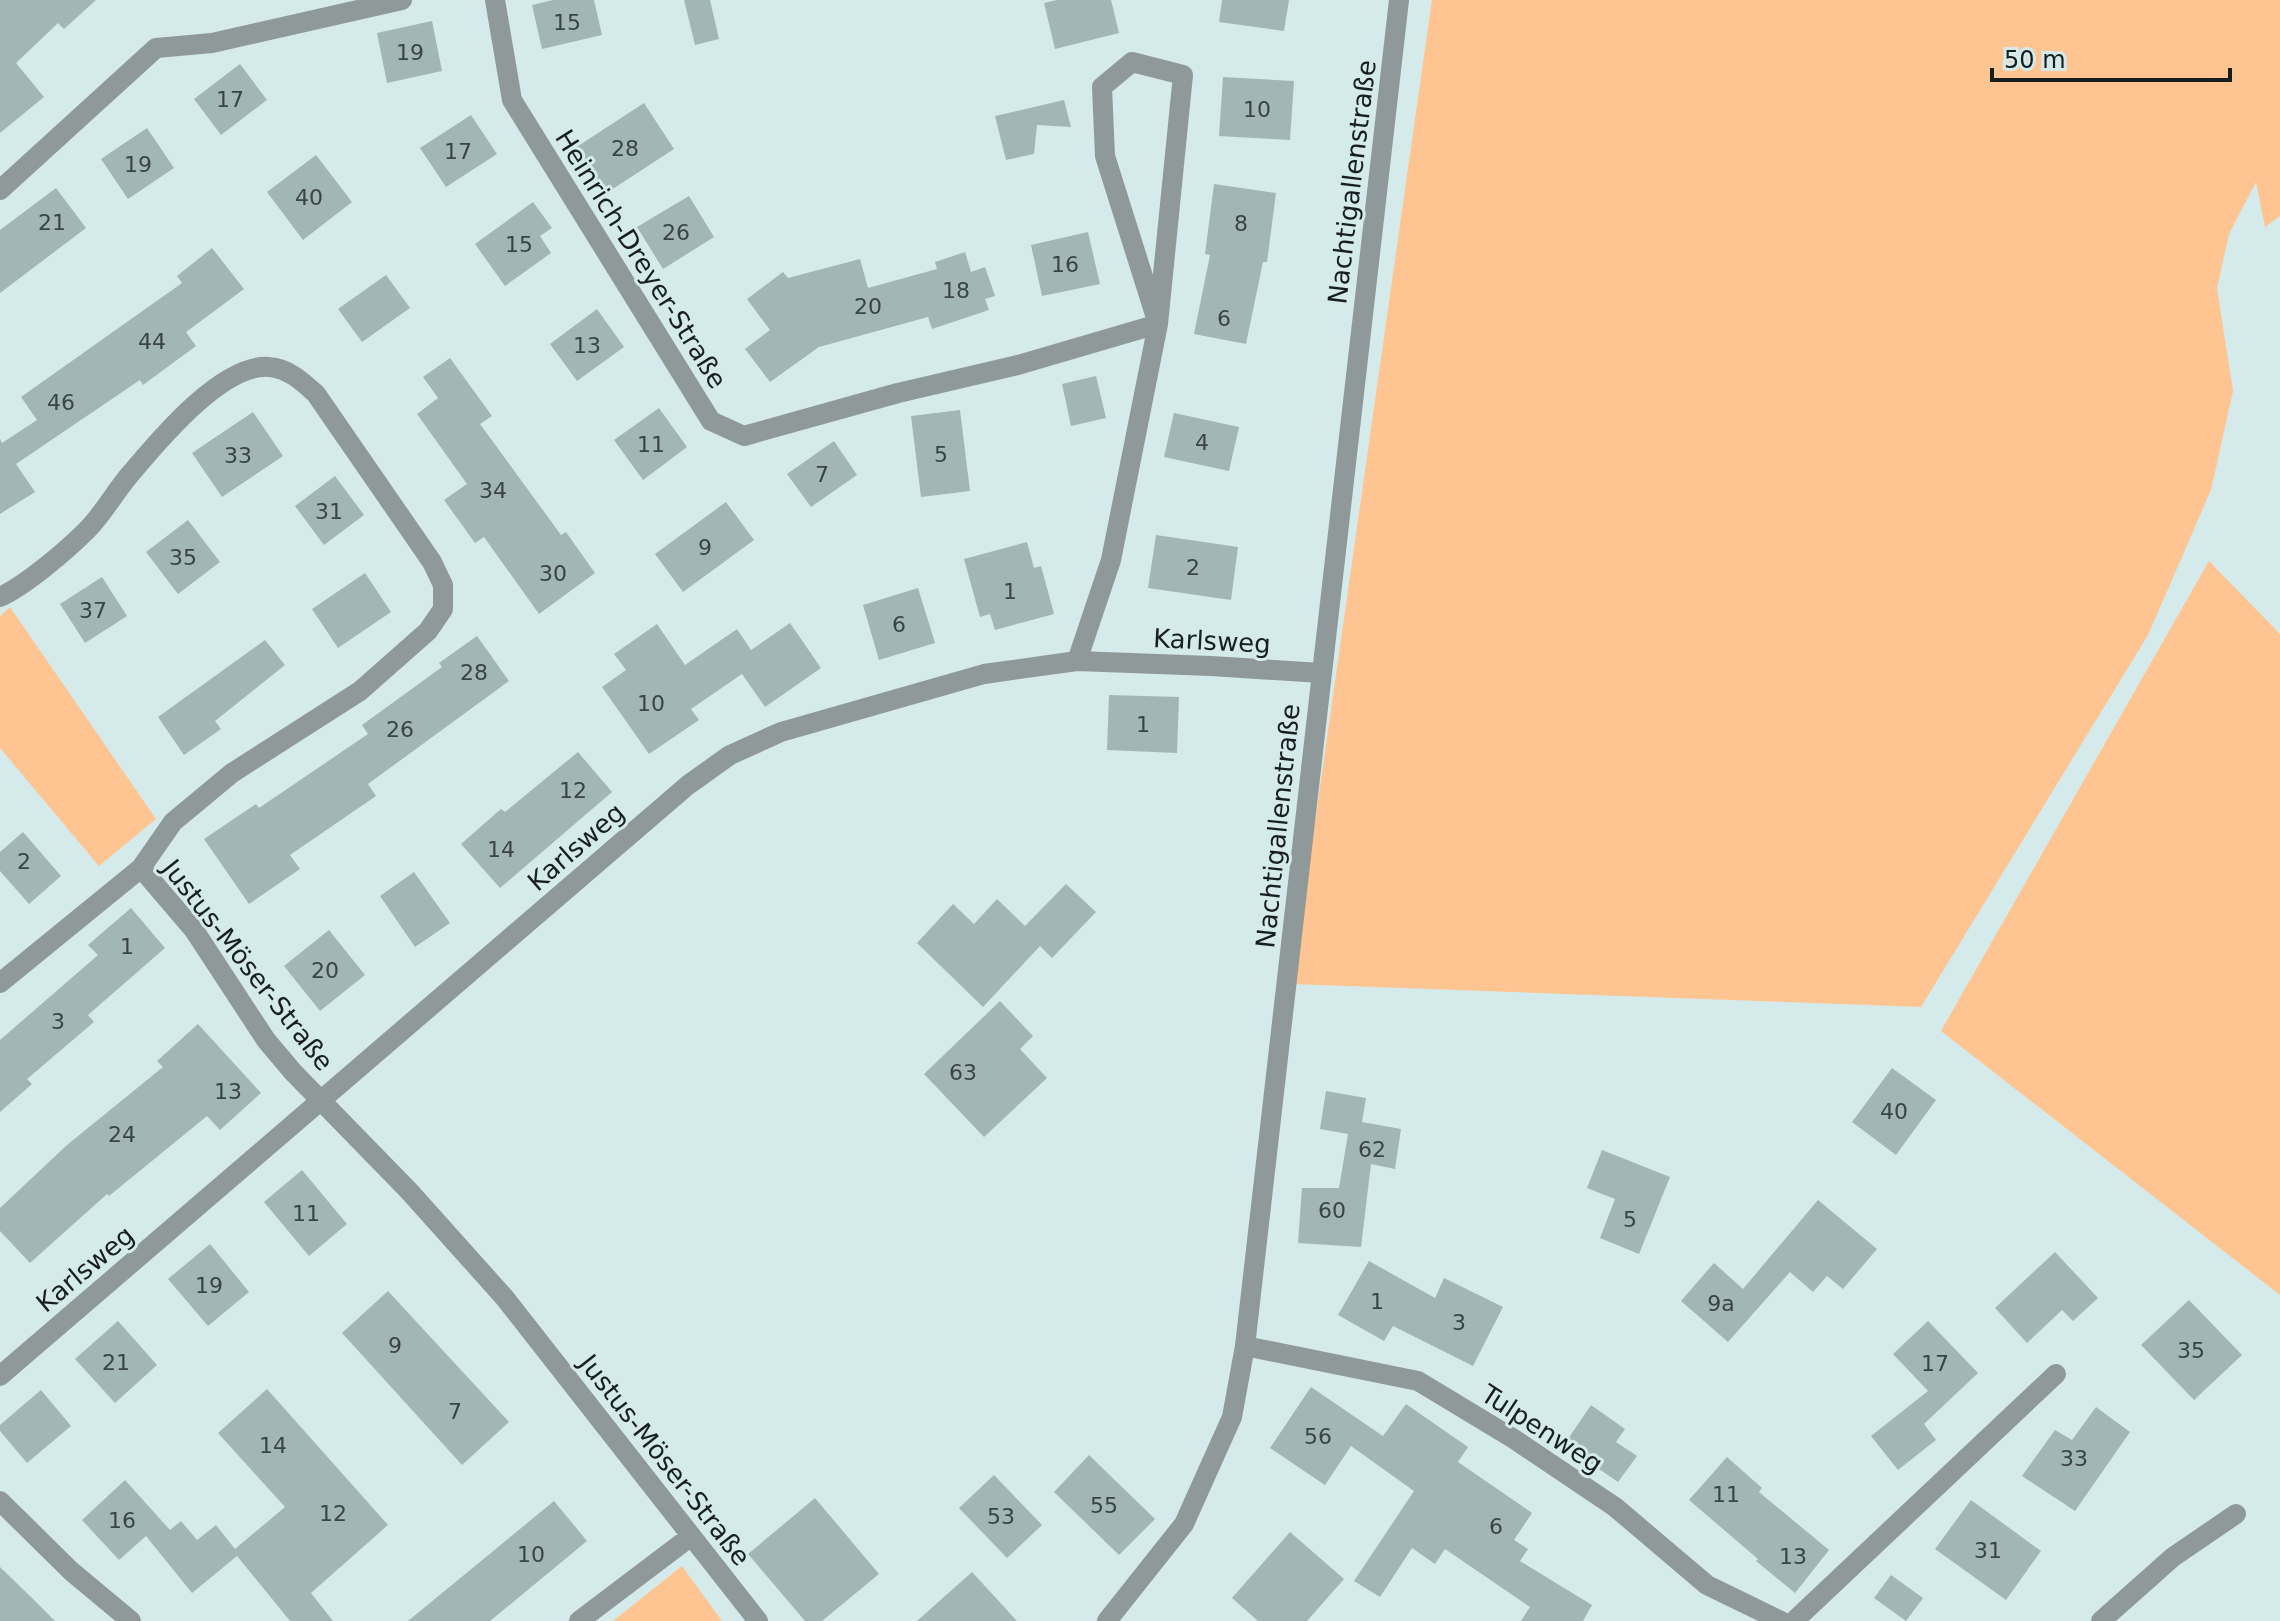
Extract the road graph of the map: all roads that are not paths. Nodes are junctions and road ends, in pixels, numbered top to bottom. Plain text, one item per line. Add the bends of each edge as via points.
1 (402, 0) edge
2 (495, 0) edge
3 (1399, 0) edge
4 (0, 190) edge
5 (1158, 324) junction
6 (0, 597) edge
7 (1077, 661) junction
8 (1321, 673) junction
9 (141, 868) junction
10 (0, 983) edge
11 (322, 1102) junction
12 (1245, 1346) junction
13 (2056, 1374) dead end
14 (0, 1376) edge
15 (0, 1501) edge
16 (2236, 1514) dead end
17 (690, 1537) junction
18 (131, 1621) edge
19 (579, 1621) edge
20 (758, 1621) edge
21 (1107, 1621) edge
22 (1781, 1621) edge
23 (1794, 1621) edge
24 (2101, 1621) edge

1 - 4 street via 212,43 156,48
2 - 5 street, Heinrich-Dreyer-Straße via 512,100 711,421 744,436
3 - 8 street, Nachtigallenstraße
5 - 5 street via 1183,75 1132,62 1102,87 1105,156
5 - 7 street via 1111,560
6 - 9 street, Justus-Möser-Straße via 88,529 131,472 217,385 242,371 270,367 295,376 316,394 432,562 443,585 443,609 428,631 360,691 232,773 173,822
7 - 8 street, Karlsweg
7 - 11 street, Karlsweg via 984,674 781,732 730,755 688,785
8 - 12 street, Nachtigallenstraße
9 - 10 street
9 - 11 street, Justus-Möser-Straße via 194,930 266,1040
11 - 14 street, Karlsweg
11 - 17 street, Justus-Möser-Straße via 504,1297
12 - 21 street, Nachtigallenstraße via 1232,1417 1184,1524
12 - 22 street, Tulpenweg via 1418,1381 1615,1507 1707,1585
13 - 23 street
15 - 18 street
16 - 24 street via 2173,1557
17 - 19 street
17 - 20 street, Justus-Möser-Straße

